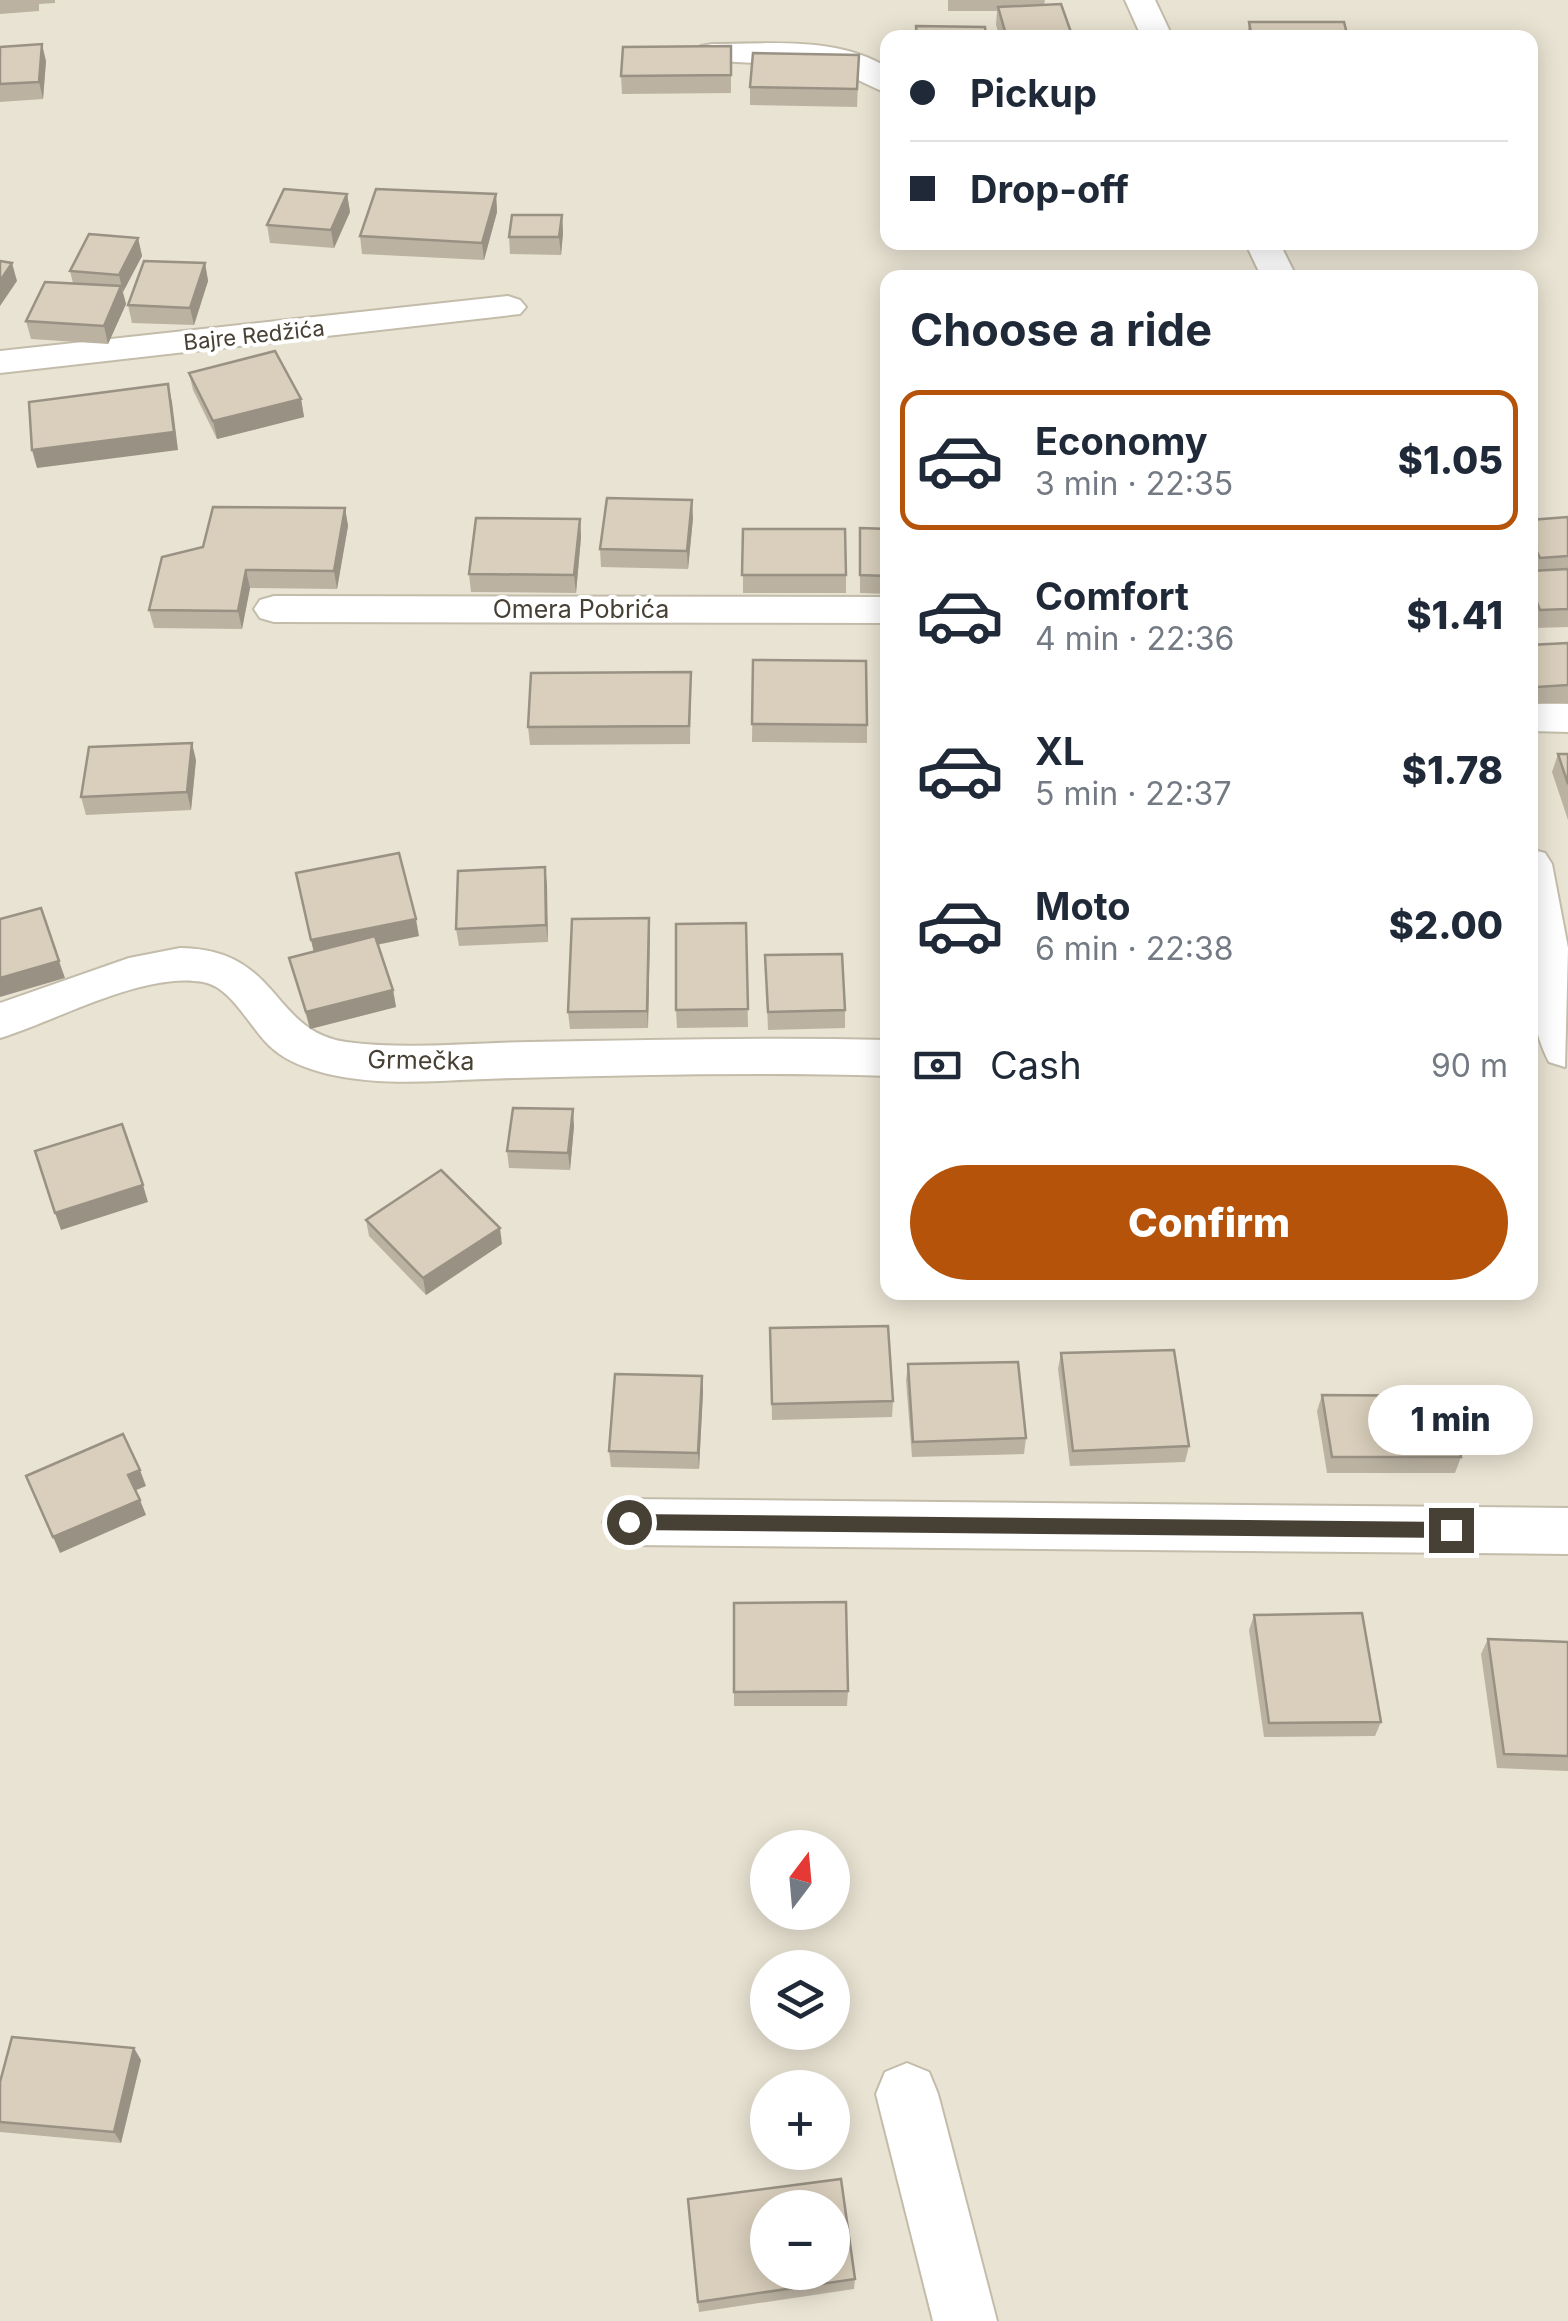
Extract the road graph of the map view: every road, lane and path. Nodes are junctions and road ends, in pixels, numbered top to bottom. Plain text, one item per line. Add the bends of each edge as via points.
1 (1140, 0) edge
2 (1154, 30) edge
3 (712, 53) edge
4 (880, 76) edge
5 (508, 307) dead end
6 (0, 362) edge
7 (274, 609) dead end
8 (880, 610) edge
9 (1538, 718) edge
10 (1568, 718) edge
11 (1538, 926) edge
12 (0, 1021) edge
13 (1554, 1050) edge
14 (880, 1058) edge
15 (629, 1522) dead end
16 (1568, 1531) edge
17 (908, 2094) dead end
18 (965, 2321) edge

1 - 2 street
3 - 4 street via 837,58
5 - 6 street, Bajre Redžića
7 - 8 street, Omera Pobrića
9 - 10 street
11 - 13 street
12 - 14 street, Grmečka via 155,968 207,964 242,983 273,1026 297,1045 326,1056
15 - 16 street
17 - 18 street

